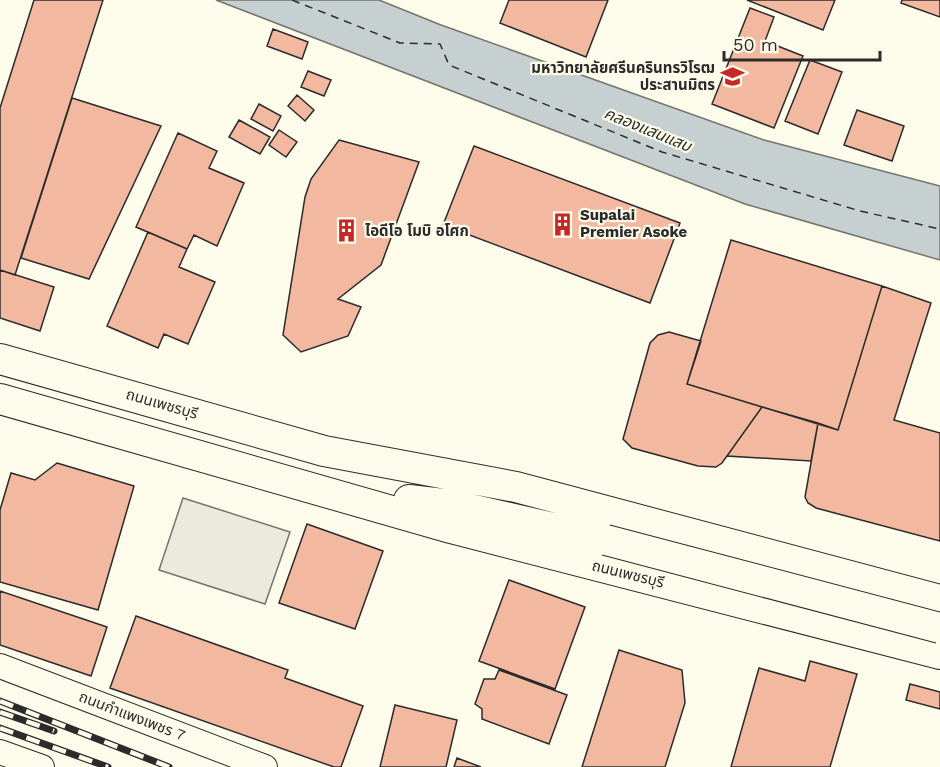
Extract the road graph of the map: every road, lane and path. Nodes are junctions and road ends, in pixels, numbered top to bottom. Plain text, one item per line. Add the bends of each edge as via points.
1 (0, 359) edge
2 (0, 399) edge
3 (324, 451) junction
4 (316, 490) junction
5 (452, 506) junction
6 (927, 596) edge
7 (940, 628) edge
8 (902, 644) junction
9 (940, 654) edge
10 (0, 666) edge
11 (0, 752) edge
12 (42, 767) edge
13 (265, 767) edge

1 - 3 main road, ถนนเพชรบุรี
2 - 4 main road, ถนนเพชรบุรี
3 - 5 main road, ถนนเพชรบุรี
3 - 6 main road, ถนนเพชรบุรี via 516,487
4 - 5 main road, ถนนเพชรบุรี
4 - 8 main road, ถนนเพชรบุรี via 630,576
5 - 7 main road, ถนนเพชรบุรี, bridge via 606,540
6 - 8 main road via 927,628 912,642
8 - 9 main road, ถนนเพชรบุรี
10 - 13 street, ถนนกำแพงเพชร 7
11 - 12 street

